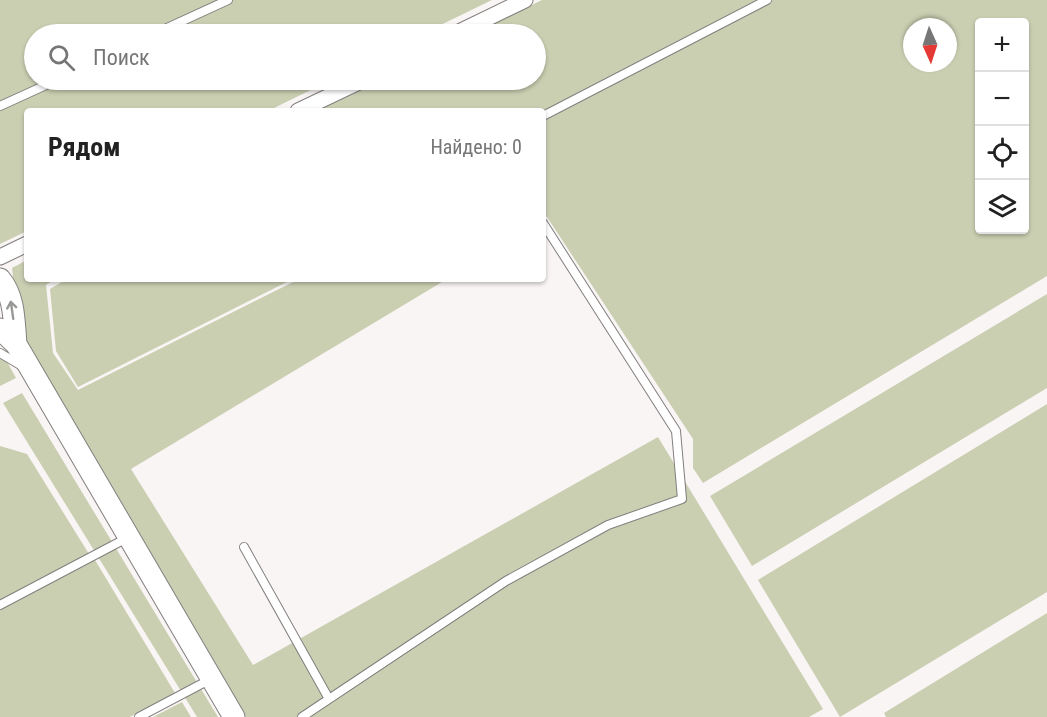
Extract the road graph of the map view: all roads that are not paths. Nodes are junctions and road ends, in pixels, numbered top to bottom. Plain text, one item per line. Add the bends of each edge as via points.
1 (228, 0) edge
2 (525, 0) edge
3 (767, 0) edge
4 (176, 24) edge
5 (476, 24) edge
6 (35, 90) edge
7 (342, 90) edge
8 (0, 106) edge
9 (304, 108) edge
10 (546, 114) edge
11 (546, 228) edge
12 (24, 245) edge
13 (0, 257) edge
14 (0, 279) edge
15 (0, 329) edge
16 (8, 348) edge
17 (128, 537) junction
18 (244, 547) dead end
19 (0, 605) edge
20 (210, 679) junction
21 (329, 699) junction
22 (139, 717) edge
23 (234, 717) edge
24 (302, 717) edge

1 - 4 lane
2 - 5 street
3 - 10 lane
6 - 8 lane
7 - 9 street
11 - 21 lane via 676,431 682,499 608,525 506,581
12 - 13 street
16 -> 14 main road via 11,302
15 - 16 main road
16 - 17 main road via 33,373
17 - 19 lane
17 - 20 main road
18 - 21 lane
20 - 22 lane
20 - 23 main road
21 - 24 lane

